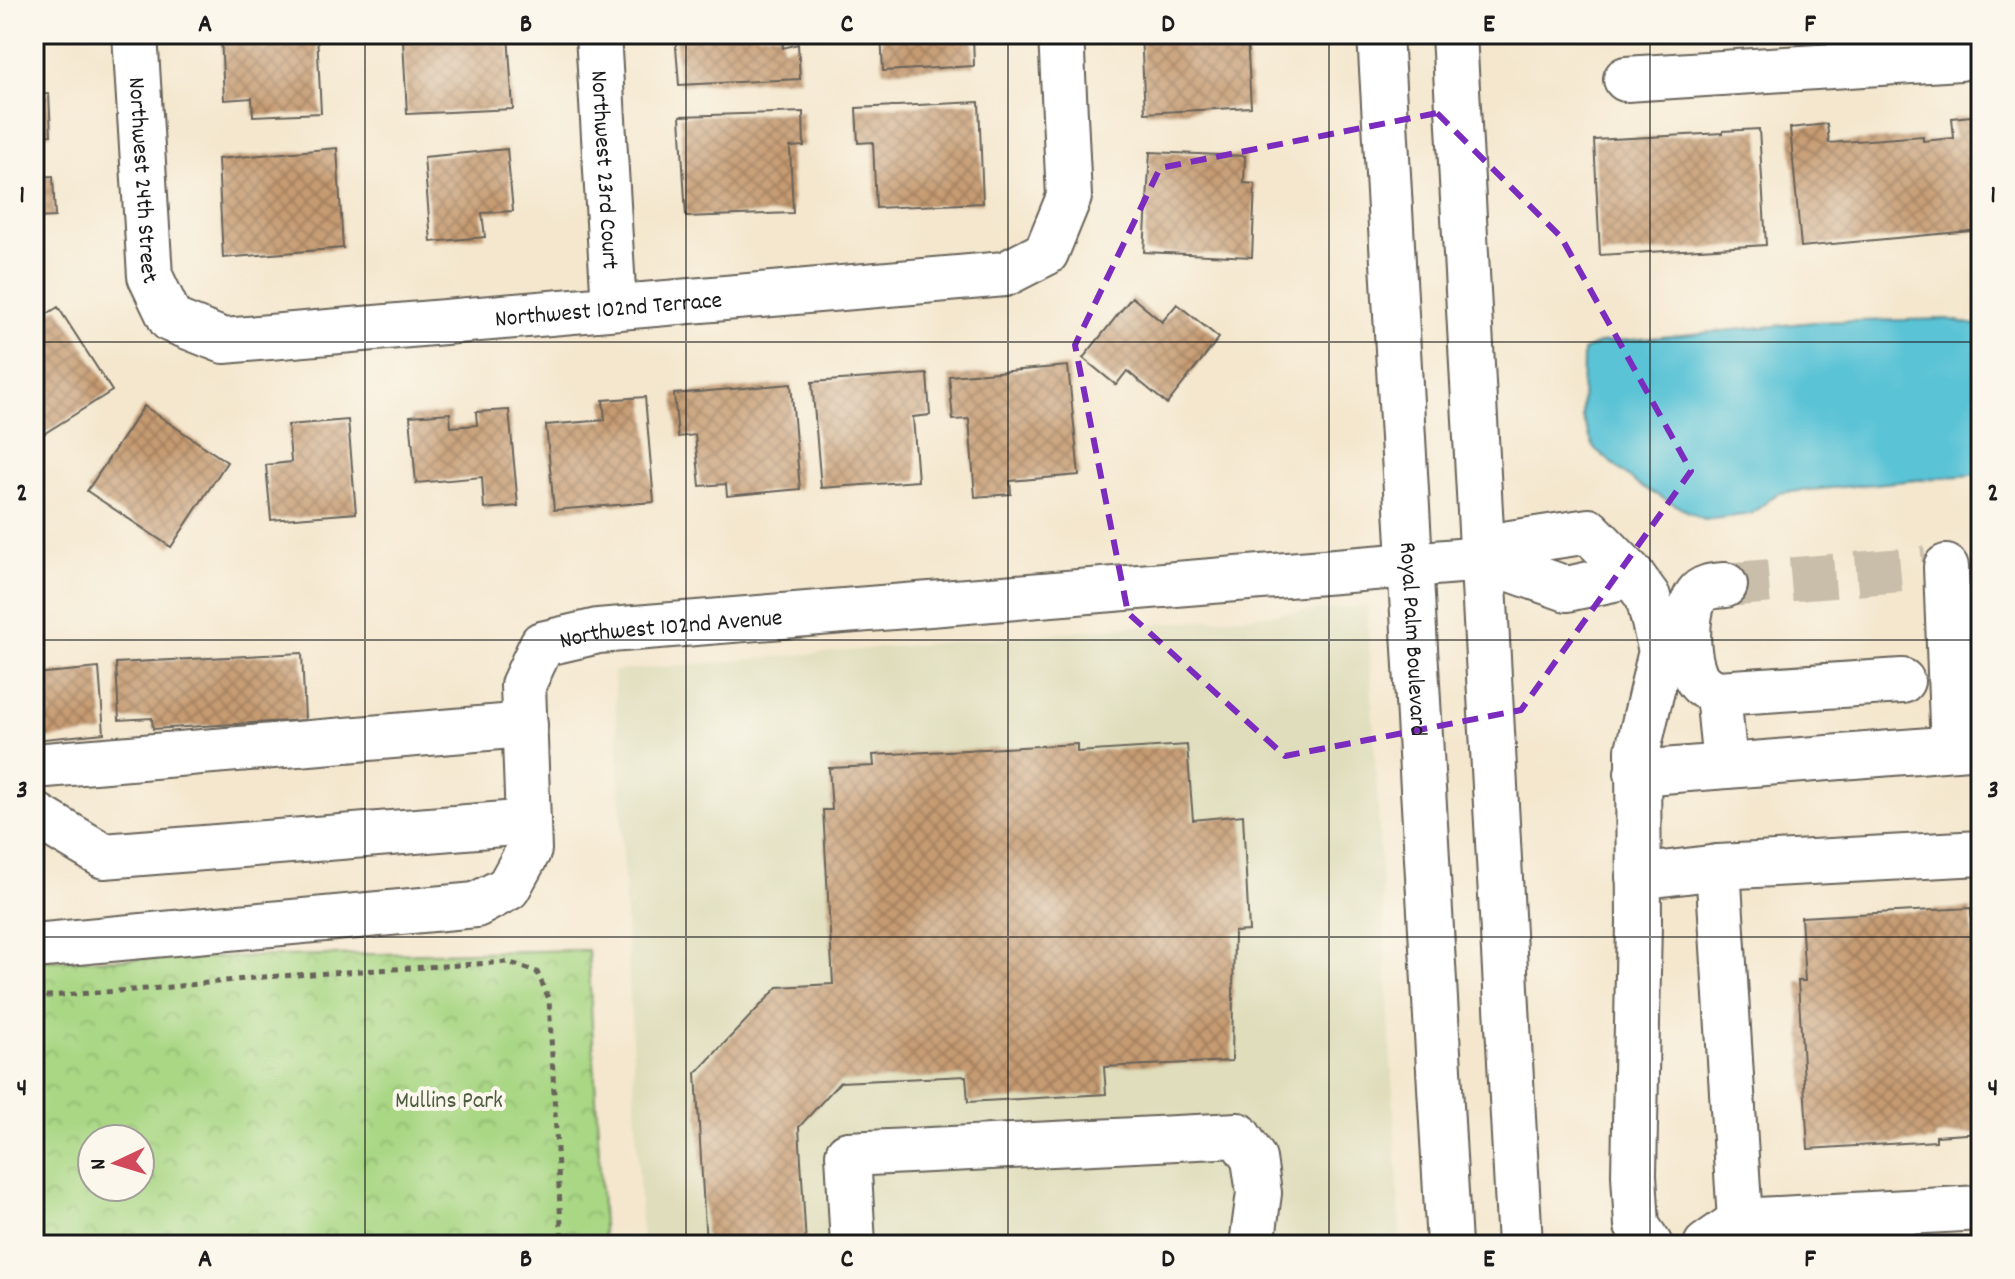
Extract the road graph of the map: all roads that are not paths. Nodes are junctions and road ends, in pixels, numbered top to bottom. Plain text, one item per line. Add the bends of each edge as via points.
1 (135, 34) edge
2 (598, 34) edge
3 (1061, 34) edge
4 (1380, 34) edge
5 (1454, 34) edge
6 (1827, 50) edge
7 (1739, 53) edge
8 (1960, 58) dead end
9 (1626, 79) dead end
10 (614, 307) junction
11 (171, 320) joint
12 (1483, 559) junction
13 (1411, 565) junction
14 (1951, 567) edge
15 (1725, 585) tunnel mouth
16 (1902, 681) dead end
17 (1718, 693) junction
18 (525, 725) junction
19 (1967, 735) edge
20 (34, 766) edge
21 (1725, 766) junction
22 (1637, 773) junction
23 (34, 814) edge
24 (528, 822) junction
25 (1981, 853) edge
26 (1718, 867) junction
27 (1638, 877) junction
28 (34, 946) edge
29 (1981, 1208) edge
30 (1723, 1233) edge
31 (853, 1245) edge
32 (1252, 1245) edge
33 (1449, 1245) edge
34 (1520, 1245) edge
35 (1650, 1245) edge

1 - 11 street, Northwest 24th Street via 150,276
2 - 10 street, Northwest 23rd Court
3 - 10 street, Northwest 102nd Terrace via 1069,197 1046,253 1005,274
4 - 13 street, Royal Palm Boulevard
5 - 12 street
6 - 7 street
6 - 8 street
7 - 9 street
10 - 11 street, Northwest 102nd Terrace via 224,341
12 - 13 street, Northwest 102nd Avenue
12 - 22 street via 1567,589 1632,575 1648,597 1661,651
12 - 34 street
13 - 18 street, Northwest 102nd Avenue via 598,631 542,644 523,685
13 - 33 street, Royal Palm Boulevard
14 - 19 street
15 - 17 street via 1707,586 1690,613 1692,669 1702,685
16 - 17 street
17 - 21 street
18 - 20 street
18 - 24 street, Northwest 102nd Avenue
19 - 21 street
21 - 22 street
22 - 27 street
23 - 24 street via 104,856
24 - 28 street, Northwest 102nd Avenue via 529,850 508,888 476,905
25 - 26 street
26 - 27 street
26 - 30 street
27 - 35 street via 1634,1175 1637,1226
29 - 30 street
31 - 32 street via 848,1154 1238,1135 1254,1159 1259,1193

